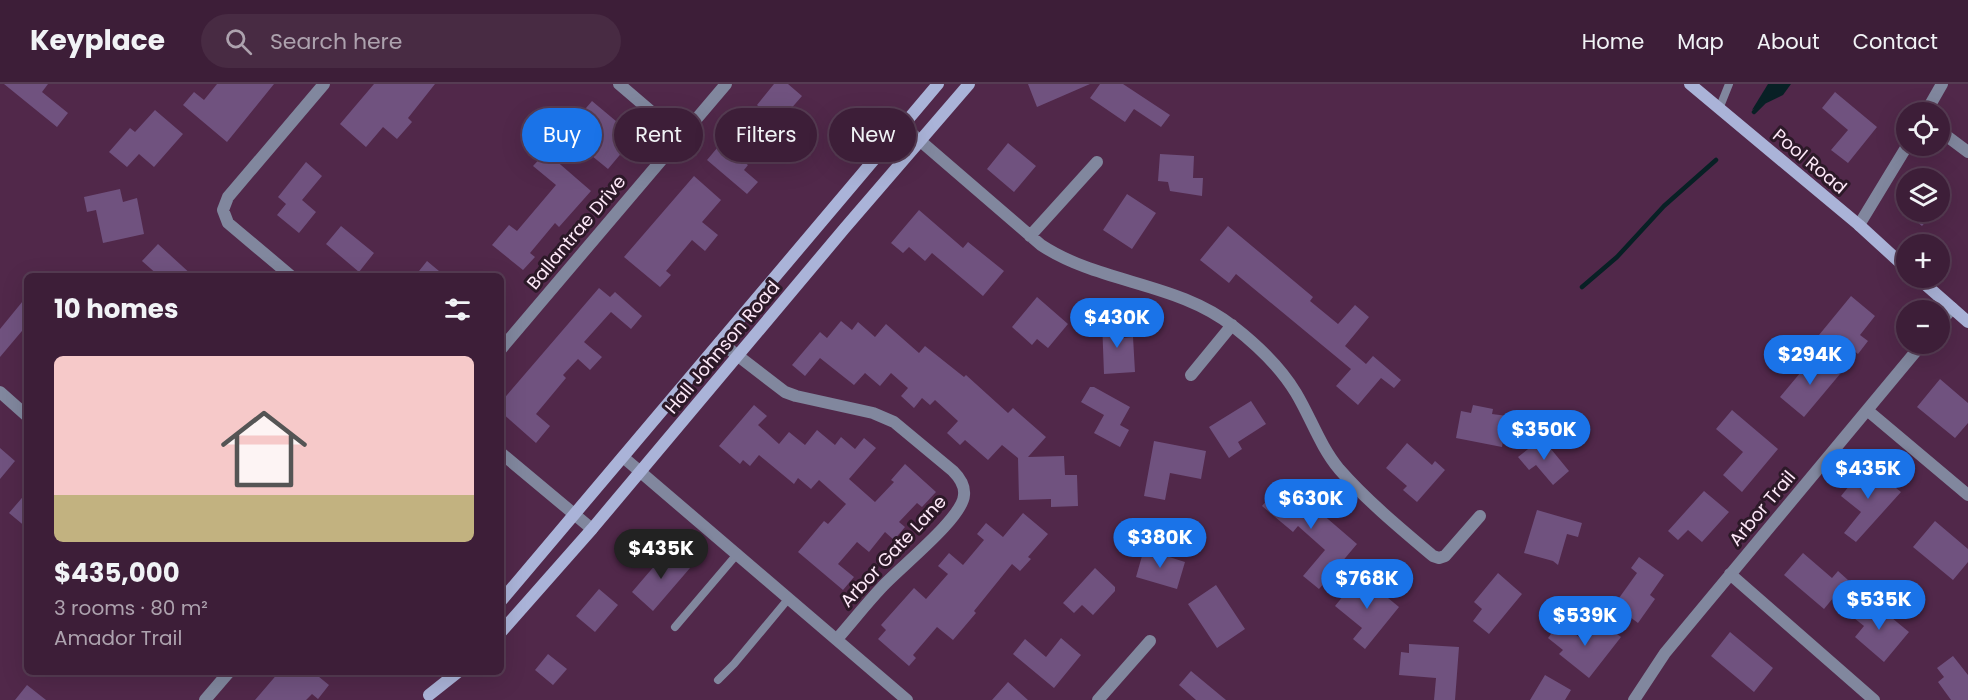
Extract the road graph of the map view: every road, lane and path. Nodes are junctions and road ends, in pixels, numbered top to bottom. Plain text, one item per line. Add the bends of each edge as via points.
1 (324, 84) edge
2 (619, 84) edge
3 (726, 84) edge
4 (938, 84) edge
5 (969, 84) edge
6 (1690, 84) edge
7 (1730, 84) edge
8 (1942, 84) edge
9 (1932, 102) edge
10 (647, 108) edge
11 (1719, 109) junction
12 (916, 110) edge
13 (703, 111) edge
14 (916, 136) edge
15 (1950, 138) edge
16 (922, 141) junction
17 (1968, 152) edge
18 (1901, 156) edge
19 (660, 162) edge
20 (872, 162) edge
21 (1097, 162) dead end
22 (1859, 225) junction
23 (1030, 236) junction
24 (1896, 259) edge
25 (287, 273) edge
26 (1929, 288) edge
27 (1952, 308) junction
28 (1950, 310) edge
29 (1968, 322) edge
30 (1232, 325) junction
31 (720, 342) junction
32 (504, 345) edge
33 (1914, 354) edge
34 (737, 356) junction
35 (1191, 375) dead end
36 (0, 392) edge
37 (1867, 410) junction
38 (24, 413) edge
39 (504, 456) edge
40 (623, 457) junction
41 (641, 471) junction
42 (1968, 495) edge
43 (574, 514) junction
44 (1480, 516) dead end
45 (592, 529) junction
46 (738, 553) junction
47 (1730, 574) junction
48 (504, 596) edge
49 (789, 598) junction
50 (675, 627) dead end
51 (504, 629) edge
52 (837, 639) junction
53 (1150, 641) dead end
54 (226, 675) edge
55 (444, 675) edge
56 (454, 675) edge
57 (718, 681) dead end
58 (427, 698) edge
59 (205, 700) edge
60 (907, 700) edge
61 (1098, 700) edge
62 (1634, 700) edge
63 (1874, 700) edge

1 - 25 street via 228,197 223,210 228,223
2 - 10 street
3 - 13 street, Ballantrae Drive
4 - 12 main road, Hall Johnson Road
5 - 16 main road, Hall Johnson Road
6 - 11 main road, Pool Road
7 - 11 lane
8 - 9 street
11 - 22 main road, Pool Road
14 - 16 street
15 - 17 street
16 - 23 street
16 - 34 main road, Hall Johnson Road
18 - 22 street
19 - 32 street, Ballantrae Drive
20 - 31 main road, Hall Johnson Road
21 - 23 street
22 - 24 main road, Pool Road
23 - 30 street via 1062,259 1175,295
26 - 27 main road
27 - 28 street
27 - 29 main road
30 - 35 street
30 - 44 street via 1266,355 1296,392 1339,469 1432,556 1444,556
31 - 34 street, Arbor Gate Lane
31 - 40 main road, Hall Johnson Road
33 - 37 street, Arbor Trail
34 - 41 main road, Hall Johnson Road
34 - 52 street, Arbor Gate Lane via 784,392 873,413 894,422 953,471 963,486 960,508 882,586
36 - 38 street
37 - 42 street
37 - 47 street, Arbor Trail
39 - 43 street
40 - 41 street
40 - 43 main road, Hall Johnson Road
41 - 45 main road, Hall Johnson Road
41 - 46 street
43 - 45 street
43 - 48 main road, Hall Johnson Road
45 - 51 main road, Hall Johnson Road
46 - 49 street
46 - 50 lane
47 - 62 street, Arbor Trail via 1665,653
47 - 63 street
49 - 52 street
49 - 57 lane
52 - 60 street
53 - 61 street
54 - 59 street
55 - 58 main road
56 - 58 main road

